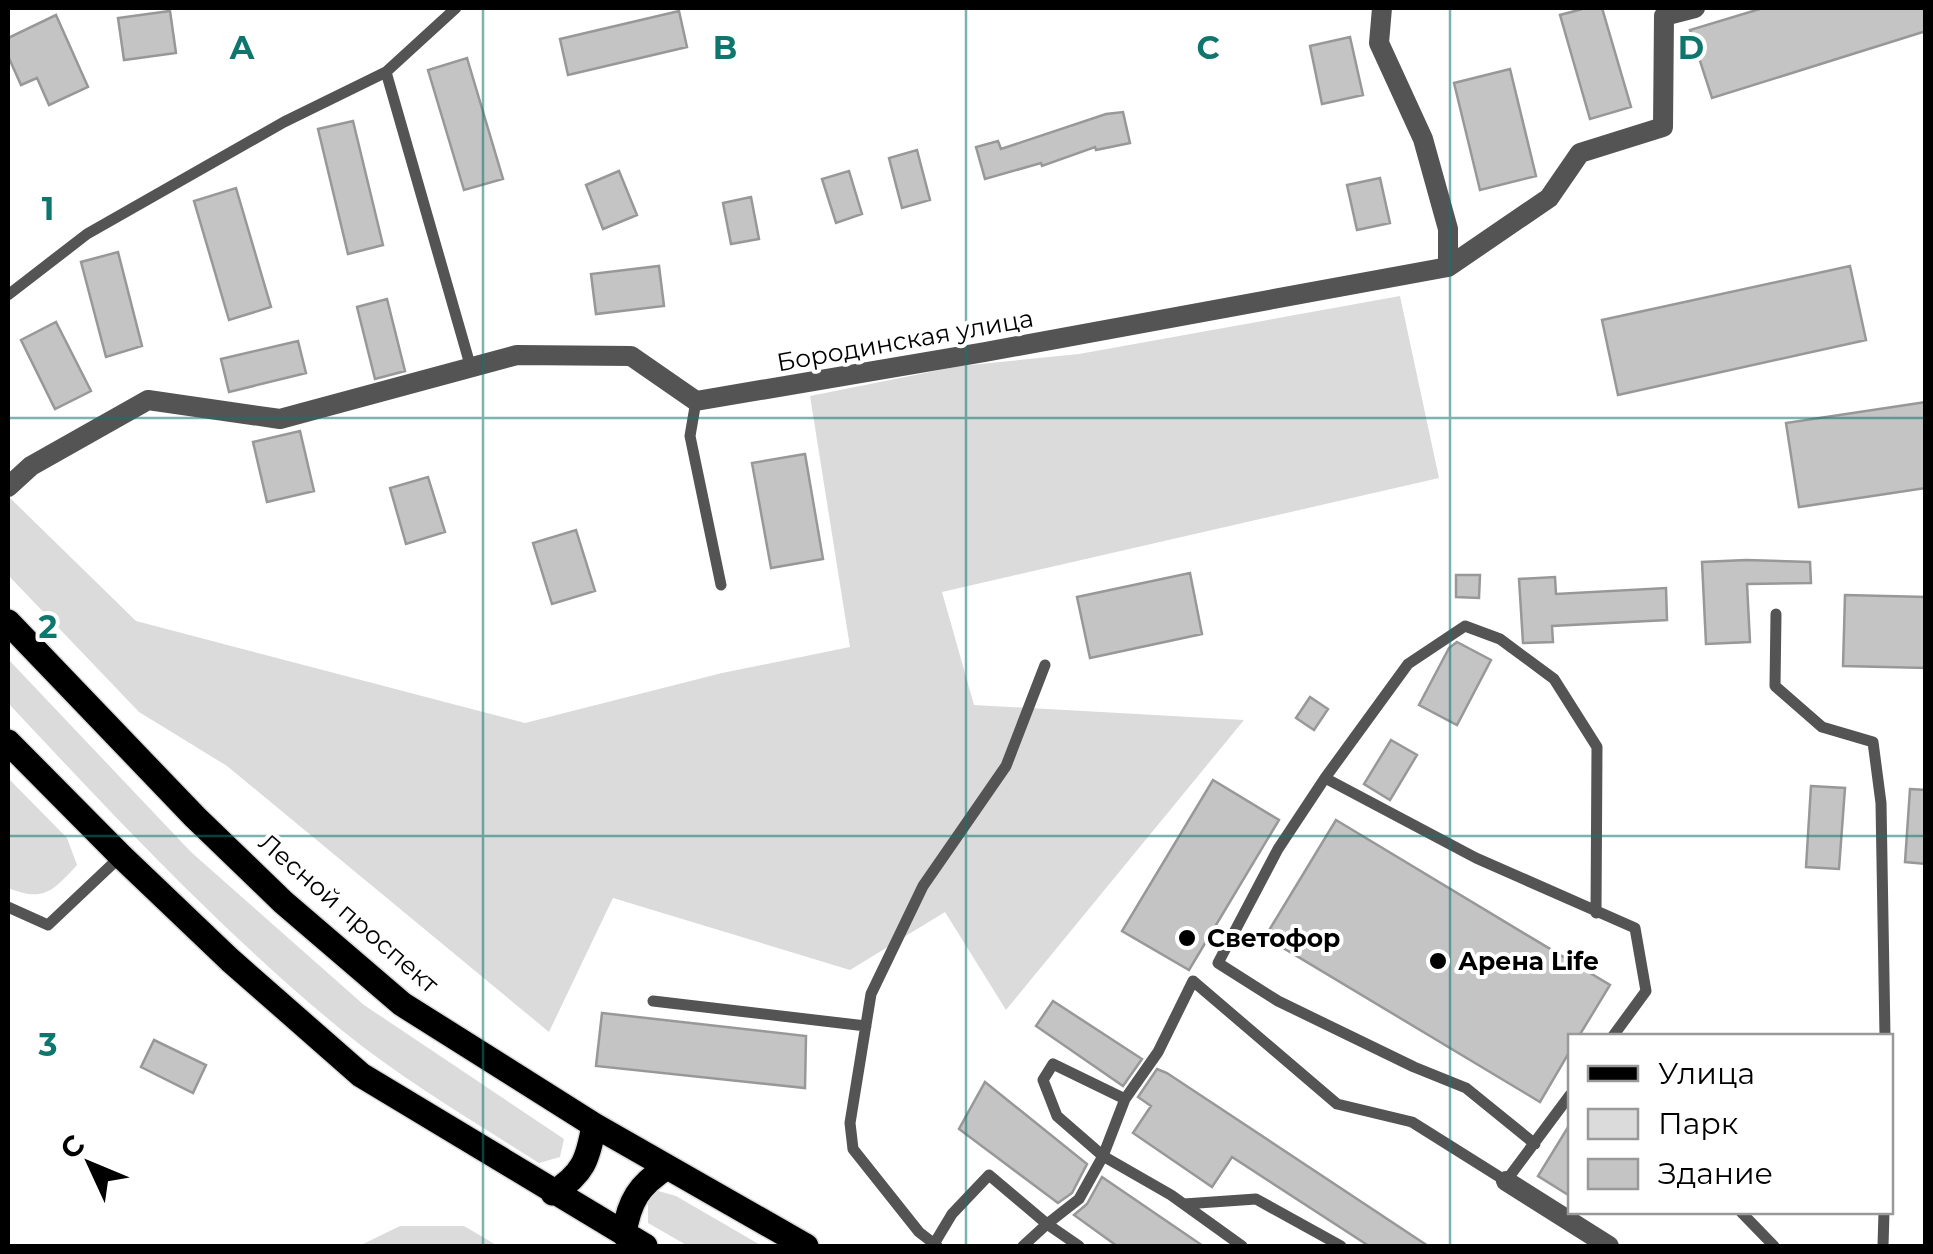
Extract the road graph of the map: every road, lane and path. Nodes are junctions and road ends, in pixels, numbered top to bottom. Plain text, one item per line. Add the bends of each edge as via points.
1 (456, 8) edge
2 (1382, 8) edge
3 (1695, 8) edge
4 (1662, 12) edge
5 (386, 72) junction
6 (1448, 268) junction
7 (8, 295) edge
8 (471, 368) junction
9 (696, 401) junction
10 (8, 487) edge
11 (721, 585) dead end
12 (1776, 614) dead end
13 (8, 622) edge
14 (1045, 666) dead end
15 (8, 742) edge
16 (1325, 778) junction
17 (121, 856) junction
18 (8, 907) edge
19 (1596, 912) junction
20 (653, 1001) dead end
21 (866, 1026) junction
22 (1614, 1034) edge
23 (1885, 1034) edge
24 (1568, 1098) edge
25 (1125, 1100) junction
26 (594, 1125) junction
27 (1535, 1144) junction
28 (1103, 1156) junction
29 (667, 1167) junction
30 (1506, 1181) junction
31 (553, 1194) junction
32 (1184, 1204) junction
33 (1742, 1214) edge
34 (1884, 1214) edge
35 (1047, 1224) junction
36 (634, 1240) edge
37 (936, 1245) edge
38 (806, 1246) edge
39 (1023, 1246) edge
40 (1080, 1246) edge
41 (1242, 1246) edge
42 (1341, 1246) edge
43 (1609, 1246) edge
44 (1774, 1246) edge
45 (1883, 1246) edge

1 - 5 lane
2 - 6 street via 1379,42 1424,140 1448,228
3 - 4 street, Бородинская улица
4 - 6 street, Бородинская улица via 1663,128 1580,153 1549,198
5 - 7 lane via 88,234
5 - 8 lane
6 - 9 street, Бородинская улица
8 - 9 street via 517,355 631,356
8 - 10 street via 280,419 148,400 31,466
9 - 11 lane via 690,436
12 - 23 lane via 1775,686 1822,726 1873,742 1881,803
13 - 26 main road, Лесной проспект via 298,915 402,1004
14 - 21 lane via 1006,766 923,886 871,994
15 - 17 main road
16 - 19 lane
16 - 19 lane via 1408,664 1465,626 1500,640 1554,679 1597,747
16 - 27 lane via 1278,848 1218,963 1295,1009 1466,1088
17 - 18 lane via 48,924
17 - 31 main road via 361,1074
19 - 22 lane via 1634,928 1646,992
20 - 21 lane
21 - 37 lane via 850,1123 853,1149 918,1232
24 - 27 lane
25 - 28 lane
25 - 28 lane via 1053,1064 1042,1080 1056,1116
25 - 30 lane via 1158,1052 1193,980 1337,1104 1412,1122
26 - 29 main road, Лесной проспект
26 - 31 main road via 590,1154 575,1179
27 - 30 lane
28 - 32 lane
28 - 35 lane via 1079,1199
29 - 36 main road via 628,1206
29 - 38 main road, Лесной проспект
30 - 43 street
31 - 36 main road
32 - 41 lane
32 - 42 lane via 1256,1199
33 - 44 lane
34 - 45 lane
35 - 37 lane via 989,1175 952,1214
35 - 39 lane
35 - 40 lane

